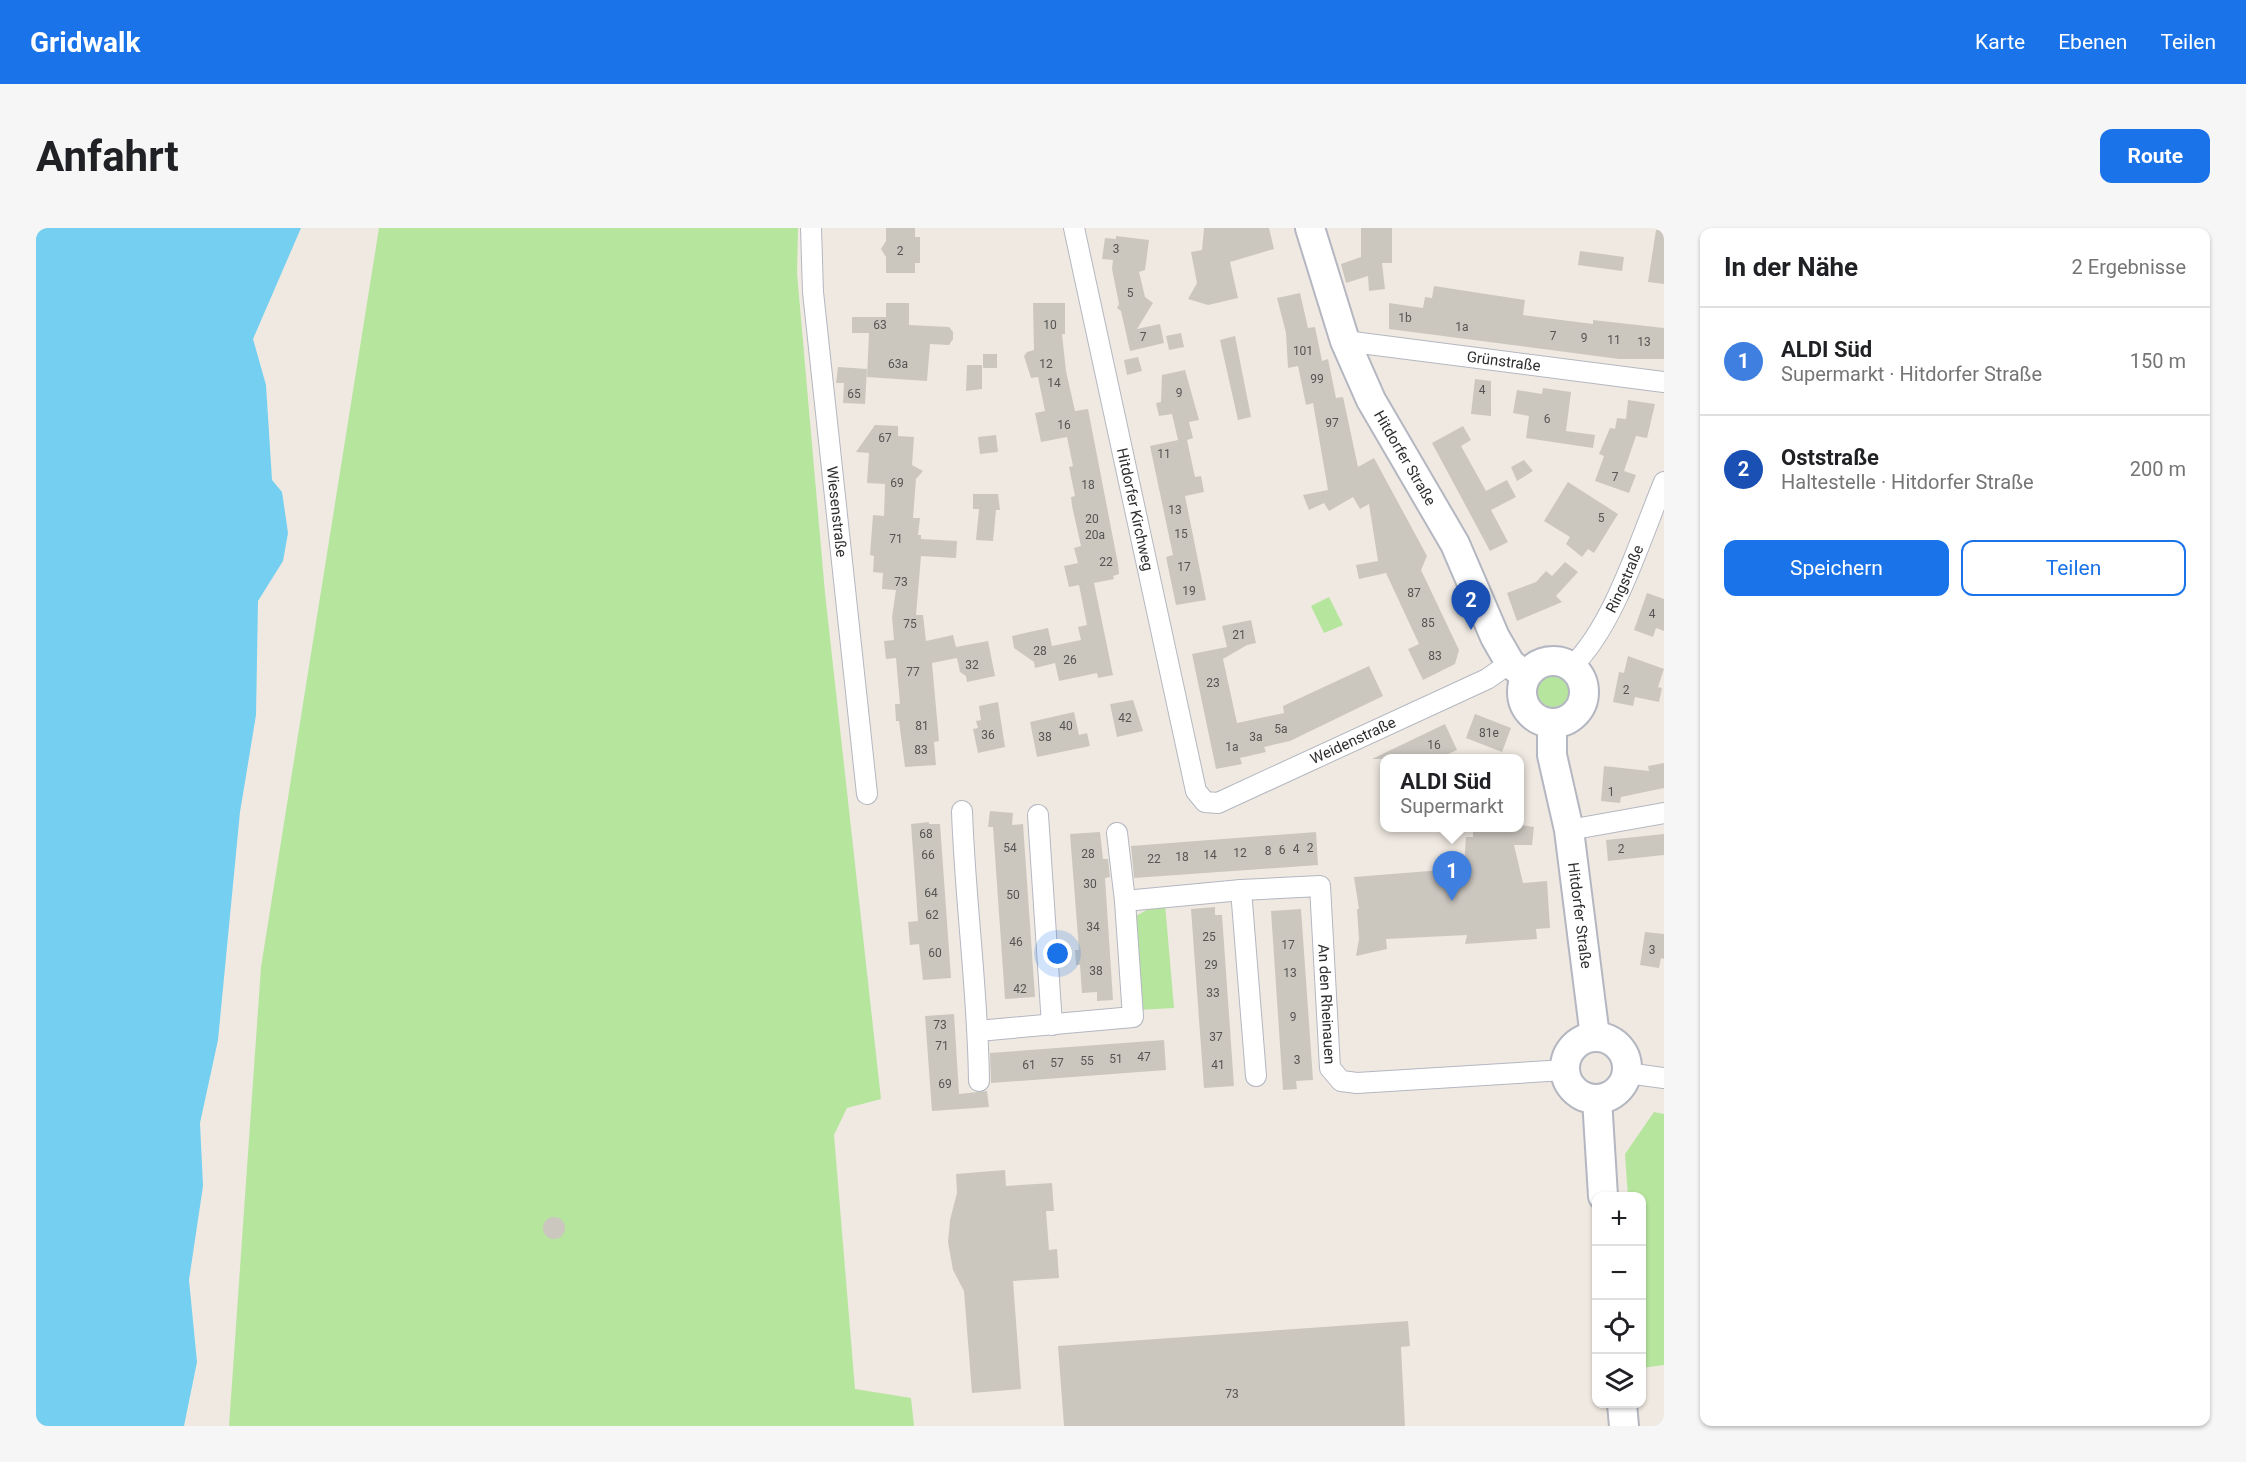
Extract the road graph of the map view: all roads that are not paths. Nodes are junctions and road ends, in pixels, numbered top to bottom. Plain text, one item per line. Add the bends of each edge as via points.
1 (811, 228) edge
2 (1074, 228) edge
3 (1310, 228) edge
4 (1345, 342) junction
5 (1664, 382) edge
6 (1664, 482) edge
7 (1571, 667) junction
8 (1518, 670) junction
9 (1552, 723) junction
10 (1196, 791) joint
11 (867, 794) dead end
12 (962, 811) dead end
13 (1664, 813) edge
14 (1038, 814) dead end
15 (1569, 830) junction
16 (1117, 833) dead end
17 (1241, 890) junction
18 (1125, 901) junction
19 (1052, 1025) junction
20 (978, 1031) junction
21 (1595, 1037) junction
22 (1565, 1070) junction
23 (1627, 1072) junction
24 (1256, 1076) dead end
25 (1664, 1078) edge
26 (979, 1081) dead end
27 (1597, 1099) junction
28 (1603, 1192) edge
29 (1622, 1408) edge
30 (1624, 1426) edge

1 - 11 street, Wiesenstraße via 813,292
2 - 10 street, Hitdorfer Kirchweg
3 - 4 street, Hitdorfer Straße
4 - 5 street, Grünstraße
4 - 8 street, Hitdorfer Straße via 1371,400 1455,544 1495,637
6 - 7 street, Ringstraße via 1601,628 1586,653
7 - 8 street via 1559,661 1546,661
7 - 9 street via 1580,676 1582,702 1565,720
8 - 9 street via 1526,707 1532,715
8 - 10 street, Weidenstraße via 1487,680 1218,803 1205,802
9 - 15 street, Hitdorfer Straße via 1552,755
12 - 20 street
13 - 15 street
14 - 19 street
15 - 21 street, Hitdorfer Straße
16 - 18 street
17 - 18 street, An den Rheinauen
17 - 22 street, An den Rheinauen via 1320,886 1330,1068 1341,1081
17 - 24 street
18 - 19 street via 1132,1017
19 - 20 street
20 - 26 street
21 - 22 street via 1585,1039 1570,1051
21 - 23 street via 1615,1044 1622,1052
22 - 27 street via 1579,1094
23 - 25 street
23 - 27 street via 1617,1091
27 - 28 street
29 - 30 street

